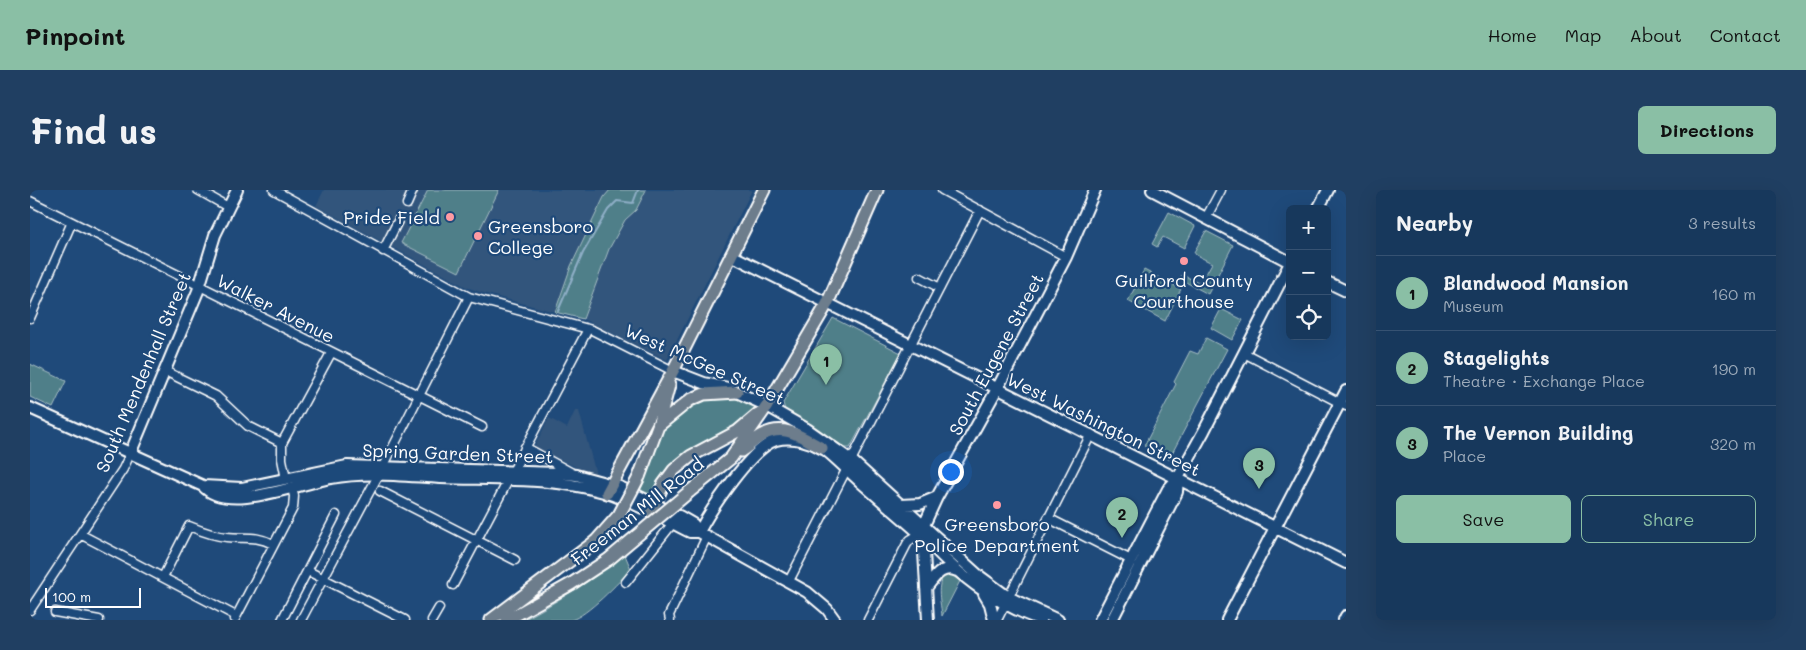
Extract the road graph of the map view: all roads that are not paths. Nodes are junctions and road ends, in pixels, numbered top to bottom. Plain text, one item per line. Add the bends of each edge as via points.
1 (198, 190) edge
2 (237, 190) edge
3 (274, 190) edge
4 (413, 190) edge
5 (764, 190) edge
6 (877, 190) edge
7 (942, 190) edge
8 (1095, 190) edge
9 (1152, 190) edge
10 (1220, 190) edge
11 (1328, 190) edge
12 (30, 201) edge
13 (406, 204) dead end
14 (1320, 205) edge
15 (228, 206) junction
16 (980, 210) junction
17 (1206, 218) junction
18 (399, 219) dead end
19 (72, 222) junction
20 (383, 251) junction
21 (731, 255) junction
22 (1066, 257) junction
23 (1286, 261) edge
24 (1286, 271) edge
25 (919, 277) dead end
26 (1331, 284) edge
27 (200, 286) junction
28 (940, 288) junction
29 (1346, 292) edge
30 (469, 297) junction
31 (827, 304) junction
32 (30, 318) edge
33 (588, 329) junction
34 (910, 345) junction
35 (331, 352) junction
36 (1244, 352) junction
37 (165, 371) junction
38 (673, 371) junction
39 (997, 389) junction
40 (737, 392) junction
41 (1346, 392) edge
42 (420, 396) junction
43 (1343, 405) edge
44 (767, 406) junction
45 (30, 408) edge
46 (658, 426) junction
47 (482, 428) dead end
48 (1091, 434) junction
49 (282, 443) junction
50 (525, 447) junction
51 (822, 448) junction
52 (130, 454) junction
53 (731, 458) junction
54 (848, 465) junction
55 (381, 471) junction
56 (513, 471) junction
57 (576, 475) junction
58 (1178, 478) junction
59 (508, 481) junction
60 (289, 483) junction
61 (609, 489) junction
62 (380, 491) dead end
63 (937, 497) junction
64 (901, 505) junction
65 (653, 508) junction
66 (336, 515) dead end
67 (1048, 518) junction
68 (673, 524) junction
69 (1276, 527) junction
70 (922, 529) junction
71 (80, 534) junction
72 (703, 534) junction
73 (476, 540) junction
74 (273, 544) junction
75 (515, 560) dead end
76 (1131, 560) junction
77 (1346, 562) edge
78 (308, 571) junction
79 (959, 572) junction
80 (163, 578) junction
81 (323, 579) junction
82 (790, 581) junction
83 (626, 582) dead end
84 (453, 586) dead end
85 (926, 588) junction
86 (982, 590) junction
87 (1006, 601) junction
88 (439, 608) dead end
89 (31, 610) edge
90 (55, 612) dead end
91 (1346, 616) edge
92 (235, 618) edge
93 (98, 620) edge
94 (282, 620) edge
95 (301, 620) edge
96 (405, 620) edge
97 (432, 620) edge
98 (491, 620) edge
99 (507, 620) edge
100 (670, 620) edge
101 (836, 620) edge
102 (868, 620) edge
103 (928, 620) edge
104 (996, 620) edge
105 (1041, 620) edge
106 (1058, 620) edge
107 (1100, 620) edge
108 (1112, 620) edge
109 (1227, 620) edge
110 (1344, 620) edge

1 - 15 street
2 - 15 street, South Mendenhall Street
3 - 20 street, West McGee Street
4 - 13 street
5 - 21 main road
6 - 31 main road
7 - 16 street
8 - 22 street, South Eugene Street
9 - 17 street
10 - 17 street
11 - 14 street
12 - 19 street, Walker Avenue
15 - 27 street, South Mendenhall Street via 215,235
16 - 22 street
16 - 28 street
17 - 23 street
18 - 20 street
19 - 27 street, Walker Avenue
19 - 32 street
20 - 30 street, West McGee Street
21 - 31 street, West Washington Street
21 - 38 main road
22 - 39 street, South Eugene Street
24 - 36 street
25 - 28 street
26 - 29 street
27 - 35 street, Walker Avenue
27 - 37 street, South Mendenhall Street
28 - 34 street
30 - 33 street, West McGee Street
30 - 42 street
31 - 34 street, West Washington Street
31 - 44 main road
33 - 38 street, West McGee Street
33 - 50 street
34 - 39 street, West Washington Street
34 - 54 street
35 - 42 street, Walker Avenue
35 - 49 street
36 - 43 street
36 - 58 street
37 - 49 street via 216,396 248,426
37 - 52 street, South Mendenhall Street
38 - 40 street, West McGee Street
38 - 46 main road, Freeman Mill Road
38 - 61 main road
39 - 48 street, West Washington Street
39 - 63 street, South Eugene Street
40 - 44 street, West McGee Street
40 - 46 main road via 704,394 690,400
41 - 43 street
42 - 47 street, Walker Avenue
42 - 55 street
43 - 69 street
44 - 53 main road, Freeman Mill Road
44 - 54 street, West McGee Street via 807,429
44 - 65 main road via 738,431 691,456 674,470
45 - 52 street, Spring Garden Street
46 - 98 main road, Freeman Mill Road, bridge via 639,477 619,514 596,541
48 - 58 street, West Washington Street
48 - 67 street
49 - 60 street via 282,459
50 - 56 street
50 - 57 street
51 - 53 main road via 794,432 775,430 764,434
51 - 54 street, West McGee Street
51 - 72 street via 787,439 766,445 728,486 708,514
52 - 60 street, Spring Garden Street via 215,494 257,496
52 - 71 street, South Mendenhall Street
53 - 99 main road, Freeman Mill Road, bridge via 609,559
54 - 64 street, West McGee Street
54 - 70 street, West McGee Street
54 - 82 street
55 - 56 street, Spring Garden Street
55 - 59 street, Spring Garden Street
55 - 60 street, Spring Garden Street
55 - 81 street
56 - 57 street, Spring Garden Street
56 - 59 street
57 - 61 street, Spring Garden Street
58 - 69 street, West Washington Street
58 - 76 street via 1168,489
58 - 108 street via 1177,492
59 - 61 street, Spring Garden Street
59 - 73 street
60 - 74 street via 294,496 292,508
61 - 65 street, Spring Garden Street
62 - 73 street
63 - 64 street via 920,504
63 - 70 street, South Eugene Street
64 - 70 street, West McGee Street
65 - 68 street, Spring Garden Street
65 - 72 street, Spring Garden Street via 693,524
66 - 78 street
67 - 76 street
67 - 87 street
68 - 72 street, Spring Garden Street
68 - 83 street
69 - 77 street, West Washington Street
69 - 109 street
70 - 79 street, West McGee Street
70 - 85 street
70 - 87 street, West McGee Street
70 - 102 street via 906,544
71 - 80 street
71 - 89 street, South Mendenhall Street
72 - 82 street, Spring Garden Street
72 - 100 street via 669,614
73 - 75 street
73 - 84 street
74 - 80 street via 260,538 210,534 189,526
74 - 92 street
76 - 107 street
78 - 81 street
78 - 94 street
79 - 85 street via 948,568 943,570
79 - 86 street, West McGee Street
80 - 92 street
81 - 95 street
81 - 96 street
82 - 101 street, Spring Garden Street via 817,600
85 - 103 street
86 - 87 street, West McGee Street
86 - 104 street
87 - 104 street
87 - 105 street, West McGee Street
87 - 106 street, West McGee Street
88 - 97 street
90 - 93 street
91 - 110 street

